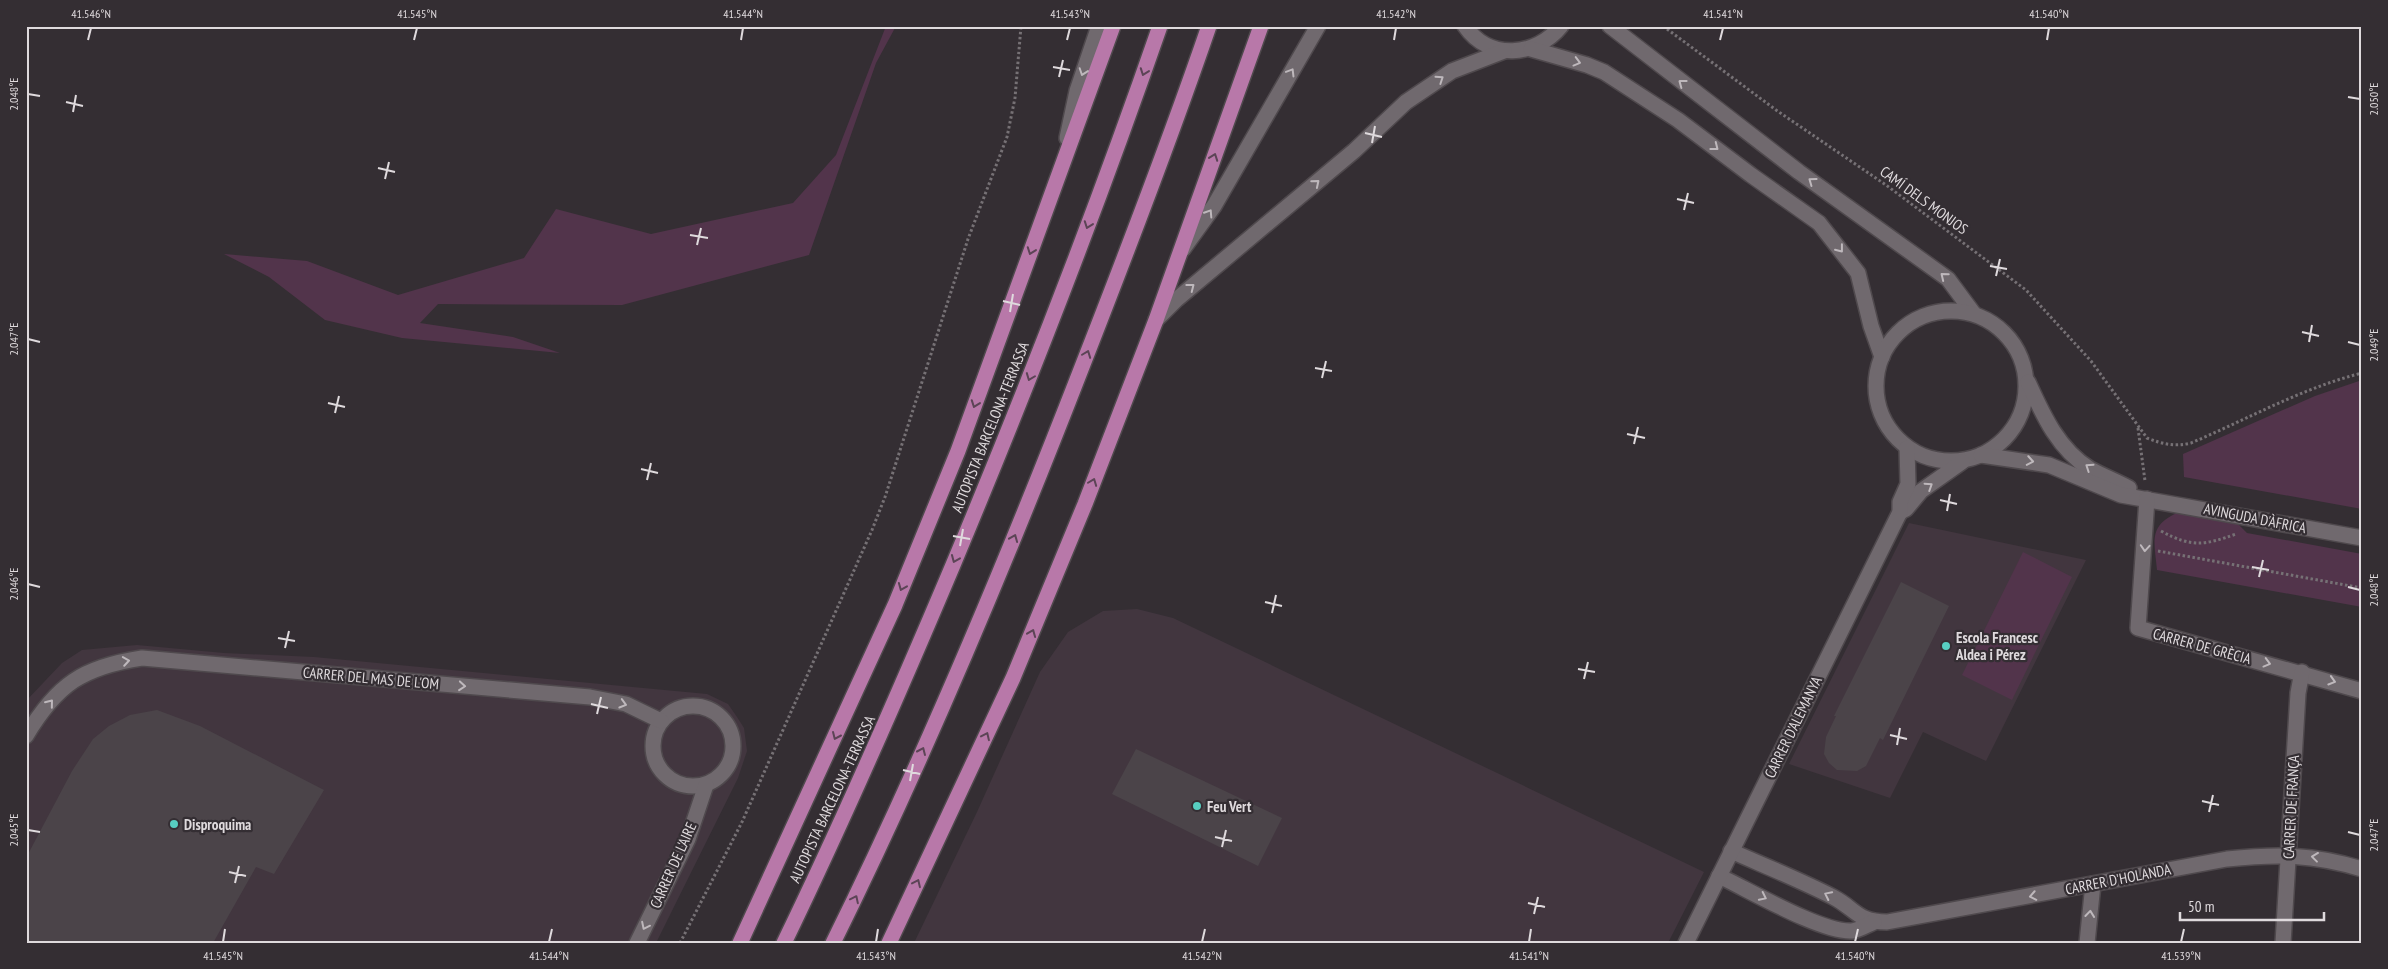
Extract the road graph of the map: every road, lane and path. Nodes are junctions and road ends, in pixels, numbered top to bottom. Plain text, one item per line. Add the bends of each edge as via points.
1 (1021, 26) edge
2 (1099, 26) edge
3 (1112, 26) edge
4 (1160, 26) edge
5 (1209, 26) edge
6 (1261, 26) edge
7 (1318, 26) edge
8 (1465, 26) edge
9 (1561, 26) edge
10 (1610, 26) edge
11 (1663, 26) edge
12 (1531, 49) junction
13 (1504, 51) junction
14 (1060, 173) junction
15 (1180, 252) junction
16 (1974, 314) junction
17 (1156, 320) junction
18 (1882, 357) junction
19 (2362, 373) edge
20 (2025, 375) junction
21 (2137, 427) junction
22 (1907, 448) junction
23 (1981, 455) junction
24 (1962, 462) junction
25 (2147, 499) junction
26 (1900, 512) junction
27 (2241, 532) dead end
28 (2362, 538) edge
29 (2145, 548) junction
30 (2362, 588) edge
31 (2302, 672) junction
32 (2362, 691) edge
33 (661, 721) junction
34 (26, 736) edge
35 (706, 785) junction
36 (1731, 851) junction
37 (2288, 854) junction
38 (2362, 869) edge
39 (1719, 876) junction
40 (2093, 884) junction
41 (1848, 907) junction
42 (1874, 922) junction
43 (1848, 937) edge
44 (637, 943) edge
45 (680, 943) edge
46 (740, 943) edge
47 (784, 943) edge
48 (833, 943) edge
49 (889, 943) edge
50 (1686, 943) edge
51 (2087, 943) edge
52 (2283, 943) edge

1 - 45 path via 1015,98 1007,137 968,239 872,530 742,822
2 -> 14 street via 1077,91
3 - 14 highway
4 -> 47 highway, AUTOPISTA BARCELONA-TERRASSA via 1010,429 893,707
48 -> 5 highway via 934,723 1050,448 1127,251
15 -> 6 highway
15 -> 7 street via 1214,206
8 - 13 street via 1483,43
9 - 12 street via 1548,40
16 -> 10 street via 1948,279 1799,172
11 - 21 path, CAMÍ DELS MONJOS via 1790,121 1886,185 2026,290 2091,360
12 - 13 street
12 -> 18 street via 1604,72 1678,120 1819,223 1858,272
17 -> 13 street via 1177,298 1354,151 1406,102 1452,70
14 -> 46 highway via 958,451 895,605
15 - 17 highway
16 - 18 street via 1954,310 1914,320 1890,342
16 - 20 street via 2006,334 2016,348
49 -> 17 highway via 1013,678
18 - 22 street via 1877,371 1876,393 1881,414
19 - 21 path via 2306,391 2191,443 2178,446 2159,443 2147,438
20 - 23 street via 2026,396 2017,422 2000,444
25 -> 20 street, AVINGUDA D'ÀFRICA via 2073,456 2049,425
21 - 25 path
22 - 24 street via 1927,458
22 - 26 street, CARRER D'ALEMANYA via 1908,484 1900,502
23 - 24 street
23 -> 25 street, AVINGUDA D'ÀFRICA via 2049,465 2121,495
26 -> 24 street, CARRER D'ALEMANYA via 1921,491
25 - 28 street, AVINGUDA D'ÀFRICA
25 -> 29 street, CARRER DE GRÈCIA
26 - 36 street, CARRER D'ALEMANYA
27 - 29 path via 2201,544 2178,539 2156,527
29 - 30 path
29 -> 31 street, CARRER DE GRÈCIA via 2138,628
31 -> 32 street, CARRER DE GRÈCIA
31 - 37 street, CARRER DE FRANÇA
34 -> 33 street, CARRER DEL MAS DE L'OM via 56,696 80,675 108,663 142,658 590,697 626,704
33 - 35 street via 653,738 653,753 659,768 677,784 691,787
33 - 35 street via 674,710 697,705 725,720 733,739 732,759 720,776
35 -> 44 street, CARRER DE L'AIRE via 688,839
36 - 39 street, CARRER D'ALEMANYA
41 -> 36 street
38 -> 37 street, CARRER D'HOLANDA via 2324,858
37 - 40 street, CARRER D'HOLANDA via 2227,859
37 - 52 street, CARRER DE FRANÇA
39 -> 43 street, CARRER D'HOLANDA
39 - 50 street, CARRER D'ALEMANYA
40 -> 42 street, CARRER D'HOLANDA
51 -> 40 street
41 - 42 street via 1861,918
41 - 43 street
42 - 43 street, CARRER D'HOLANDA

